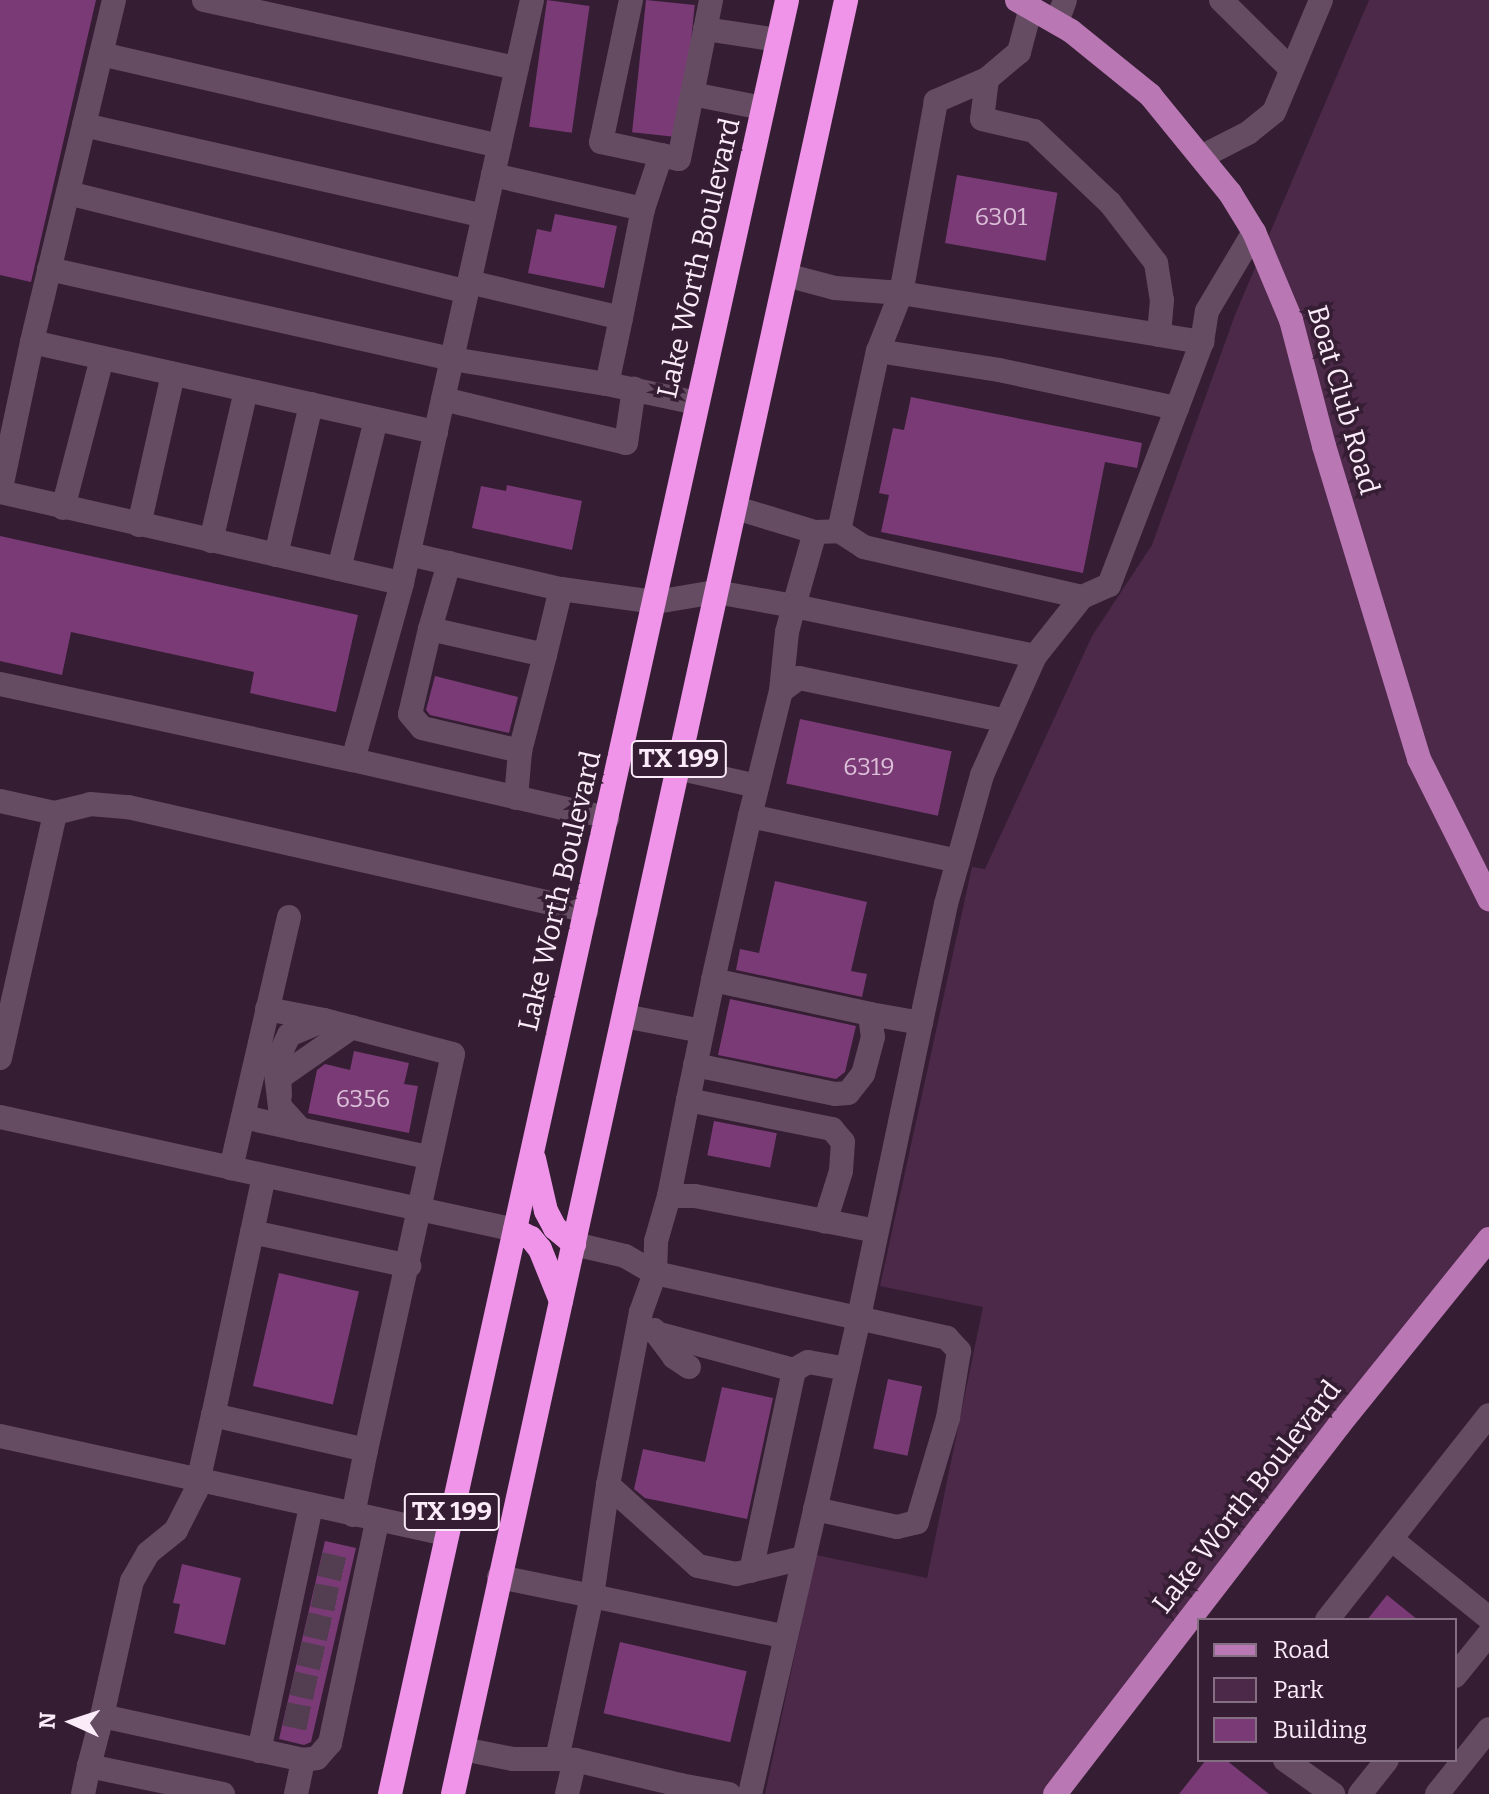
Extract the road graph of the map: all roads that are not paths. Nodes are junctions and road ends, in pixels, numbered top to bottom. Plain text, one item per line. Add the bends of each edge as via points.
1 (114, 0) edge
2 (204, 0) edge
3 (631, 0) edge
4 (711, 0) edge
5 (787, 0) edge
6 (846, 0) edge
7 (1221, 0) edge
8 (1321, 0) edge
9 (525, 1) edge
10 (1024, 3) edge
11 (1061, 11) edge
12 (705, 29) junction
13 (778, 40) junction
14 (101, 54) junction
15 (517, 68) junction
16 (1291, 69) junction
17 (987, 79) junction
18 (692, 94) junction
19 (763, 108) junction
20 (84, 125) junction
21 (500, 146) junction
22 (661, 155) junction
23 (1201, 157) junction
24 (493, 175) junction
25 (68, 193) junction
26 (643, 209) junction
27 (484, 216) junction
28 (1254, 232) junction
29 (49, 269) junction
30 (786, 275) junction
31 (468, 287) junction
32 (901, 293) junction
33 (621, 318) junction
34 (1159, 335) junction
35 (32, 342) junction
36 (1202, 342) junction
37 (878, 351) junction
38 (102, 358) junction
39 (452, 359) junction
40 (173, 374) junction
41 (607, 384) junction
42 (634, 389) junction
43 (246, 390) junction
44 (443, 399) junction
45 (697, 403) junction
46 (311, 404) junction
47 (1177, 408) junction
48 (376, 419) junction
49 (436, 432) junction
50 (0, 492) edge
51 (63, 508) junction
52 (736, 508) junction
53 (139, 525) junction
54 (827, 532) junction
55 (211, 541) junction
56 (409, 554) junction
57 (276, 555) junction
58 (449, 563) junction
59 (339, 569) junction
60 (402, 583) junction
61 (561, 589) junction
62 (716, 592) junction
63 (1082, 597) junction
64 (656, 602) junction
65 (794, 606) junction
66 (430, 629) junction
67 (545, 655) junction
68 (1035, 656) junction
69 (0, 684) edge
70 (781, 691) junction
71 (1006, 721) junction
72 (520, 751) junction
73 (353, 760) junction
74 (677, 768) junction
75 (757, 786) junction
76 (516, 798) junction
77 (0, 801) edge
78 (55, 813) junction
79 (750, 816) junction
80 (607, 818) junction
81 (958, 861) junction
82 (1489, 899) edge
83 (586, 911) junction
84 (289, 917) dead end
85 (713, 980) junction
86 (5, 1009) edge
87 (267, 1009) junction
88 (870, 1014) junction
89 (624, 1016) junction
90 (324, 1020) junction
91 (921, 1023) junction
92 (352, 1027) junction
93 (702, 1031) junction
94 (0, 1058) edge
95 (695, 1065) junction
96 (688, 1100) junction
97 (280, 1107) junction
98 (0, 1117) edge
99 (243, 1117) junction
100 (301, 1130) junction
101 (532, 1153) junction
102 (428, 1157) junction
103 (231, 1168) junction
104 (264, 1176) junction
105 (669, 1196) junction
106 (418, 1209) junction
107 (825, 1222) junction
108 (515, 1230) junction
109 (877, 1231) junction
110 (252, 1232) junction
111 (1489, 1239) edge
112 (574, 1244) junction
113 (409, 1266) junction
114 (655, 1273) junction
115 (561, 1301) junction
116 (641, 1312) junction
117 (858, 1321) junction
118 (656, 1333) junction
119 (689, 1367) dead end
120 (847, 1369) junction
121 (794, 1370) junction
122 (213, 1415) junction
123 (1487, 1422) edge
124 (0, 1436) edge
125 (366, 1450) junction
126 (198, 1480) junction
127 (608, 1485) junction
128 (311, 1506) junction
129 (815, 1509) junction
130 (353, 1515) junction
131 (377, 1521) junction
132 (447, 1534) junction
133 (1391, 1539) junction
134 (803, 1558) junction
135 (751, 1571) junction
136 (499, 1577) junction
137 (592, 1596) junction
138 (1329, 1618) edge
139 (1489, 1618) edge
140 (1489, 1634) edge
141 (786, 1637) junction
142 (1457, 1674) edge
143 (102, 1716) junction
144 (1489, 1729) edge
145 (463, 1749) junction
146 (259, 1751) junction
147 (566, 1759) junction
148 (303, 1760) junction
149 (1288, 1762) edge
150 (1385, 1762) edge
151 (89, 1766) junction
152 (134, 1785) edge
153 (679, 1789) edge
154 (83, 1794) edge
155 (223, 1794) edge
156 (296, 1794) edge
157 (390, 1794) edge
158 (453, 1794) edge
159 (567, 1794) edge
160 (729, 1794) edge
161 (750, 1794) edge
162 (1055, 1794) edge
163 (1333, 1794) edge
164 (1360, 1794) edge
165 (1437, 1794) edge

1 - 14 lane
2 - 15 lane
3 - 22 lane via 601,142
4 - 12 lane
5 - 13 highway, Lake Worth Boulevard / TX 199
6 - 30 highway, TX 199
7 - 16 lane
8 - 16 lane
9 - 15 lane
10 - 11 main road, Boat Club Road
10 - 17 lane via 1019,52
11 - 23 main road, Boat Club Road via 1150,95
12 - 13 lane
12 - 18 lane
13 - 19 highway, Lake Worth Boulevard / TX 199
14 - 20 lane
14 - 21 lane
15 - 21 lane
16 - 23 lane via 1274,112 1248,133
17 - 32 lane via 936,101
17 - 34 lane via 982,119 1034,131 1110,203 1156,263 1162,300
18 - 19 lane
18 - 22 lane via 679,159
19 - 45 highway, Lake Worth Boulevard / TX 199
20 - 25 lane
20 - 27 lane
21 - 24 lane
22 - 26 lane
23 - 28 main road, Boat Club Road
24 - 26 lane
24 - 27 lane
25 - 29 lane
25 - 31 lane
26 - 33 lane
27 - 31 lane
28 - 36 lane via 1207,311
28 - 82 main road, Boat Club Road via 1291,320 1419,759
29 - 35 lane
29 - 39 lane
30 - 32 lane via 835,288
30 - 52 highway, TX 199
31 - 33 lane
31 - 39 lane
32 - 34 lane
32 - 37 lane
33 - 41 lane
34 - 36 lane
35 - 38 lane
35 - 50 lane
36 - 47 lane
37 - 47 lane
37 - 54 lane
38 - 40 lane
38 - 51 lane
39 - 41 lane
39 - 44 lane
40 - 43 lane
40 - 53 lane
41 - 42 lane
42 - 44 lane via 626,443
42 - 45 lane
43 - 46 lane
43 - 55 lane
44 - 49 lane
45 - 64 highway, Lake Worth Boulevard / TX 199
46 - 48 lane
46 - 57 lane
47 - 63 lane via 1109,585
48 - 49 lane
48 - 59 lane
49 - 56 lane
50 - 51 lane
51 - 53 lane
52 - 54 lane
52 - 62 highway, TX 199
53 - 55 lane
54 - 63 lane via 864,547
54 - 65 lane
55 - 57 lane
56 - 58 lane
56 - 60 lane
57 - 59 lane
58 - 61 lane
58 - 66 lane
59 - 60 lane
60 - 73 lane
61 - 64 lane
61 - 67 lane
62 - 64 lane
62 - 65 lane
62 - 74 highway, TX 199
63 - 68 lane
64 - 80 highway, Lake Worth Boulevard / TX 199
65 - 68 lane
65 - 70 lane
66 - 67 lane
66 - 72 lane via 410,714 422,728
67 - 72 lane
68 - 71 lane
69 - 73 lane
70 - 71 lane via 799,678
70 - 75 lane
71 - 81 lane via 982,775
72 - 76 lane
73 - 76 lane
74 - 75 lane
74 - 89 highway, TX 199
75 - 79 lane
76 - 80 lane
77 - 78 lane
78 - 83 lane via 90,804 128,807
78 - 86 lane
79 - 81 lane
79 - 85 lane
80 - 83 highway, Lake Worth Boulevard / TX 199
81 - 91 lane
83 - 101 highway, Lake Worth Boulevard / TX 199
84 - 87 lane
85 - 88 lane
85 - 93 lane
86 - 94 lane
87 - 90 lane
87 - 99 lane
88 - 91 lane
88 - 95 lane via 870,1049 863,1074 848,1093
89 - 93 lane
89 - 112 highway, TX 199
90 - 92 lane
90 - 97 lane via 289,1035 279,1049 275,1065
91 - 109 lane
92 - 97 lane via 279,1078
92 - 102 lane via 453,1054
93 - 95 lane
95 - 96 lane
96 - 105 lane
96 - 107 lane via 832,1129 843,1142 841,1171
97 - 100 lane
98 - 103 lane
99 - 100 lane
99 - 103 lane
100 - 102 lane
101 - 108 highway, Lake Worth Boulevard / TX 199
101 - 112 highway via 546,1211 555,1228
102 - 106 lane
103 - 104 lane
104 - 106 lane
104 - 110 lane
105 - 107 lane via 695,1196
105 - 114 lane via 656,1241
106 - 108 lane
106 - 113 lane
107 - 109 lane
108 - 115 highway via 540,1249
108 - 132 highway, Lake Worth Boulevard / TX 199
109 - 117 lane
110 - 113 lane
110 - 122 lane
111 - 162 main road, Lake Worth Boulevard via 1329,1437
112 - 114 lane via 625,1256
112 - 115 highway, TX 199
113 - 125 lane
114 - 116 lane
114 - 117 lane
115 - 136 highway, TX 199
116 - 118 lane
116 - 127 lane
117 - 120 lane
117 - 129 lane via 947,1338 959,1351 948,1418 917,1522 897,1527
118 - 119 lane
118 - 121 lane
120 - 121 lane via 808,1362
120 - 129 lane
121 - 135 lane
122 - 125 lane
122 - 126 lane
123 - 133 lane
124 - 126 lane
125 - 130 lane
126 - 128 lane
126 - 143 lane via 176,1530 148,1553 132,1581
127 - 135 lane via 698,1566 736,1574
127 - 137 lane
128 - 130 lane
128 - 146 lane via 310,1562 276,1712
129 - 134 lane
130 - 131 lane
131 - 132 lane
131 - 148 lane via 359,1572 325,1723 330,1743 317,1758
132 - 157 highway, Lake Worth Boulevard / TX 199
133 - 138 lane
133 - 139 lane
134 - 135 lane
134 - 141 lane
136 - 137 lane
136 - 145 highway, TX 199
137 - 141 lane
137 - 147 lane
140 - 142 lane
141 - 161 lane
143 - 146 lane
143 - 151 lane
144 - 165 lane
145 - 147 lane via 531,1761
145 - 158 highway, TX 199
146 - 148 lane
147 - 153 lane
147 - 159 lane
148 - 156 lane
149 - 163 lane
150 - 164 lane
151 - 152 lane
151 - 154 lane
152 - 155 lane
153 - 160 lane

